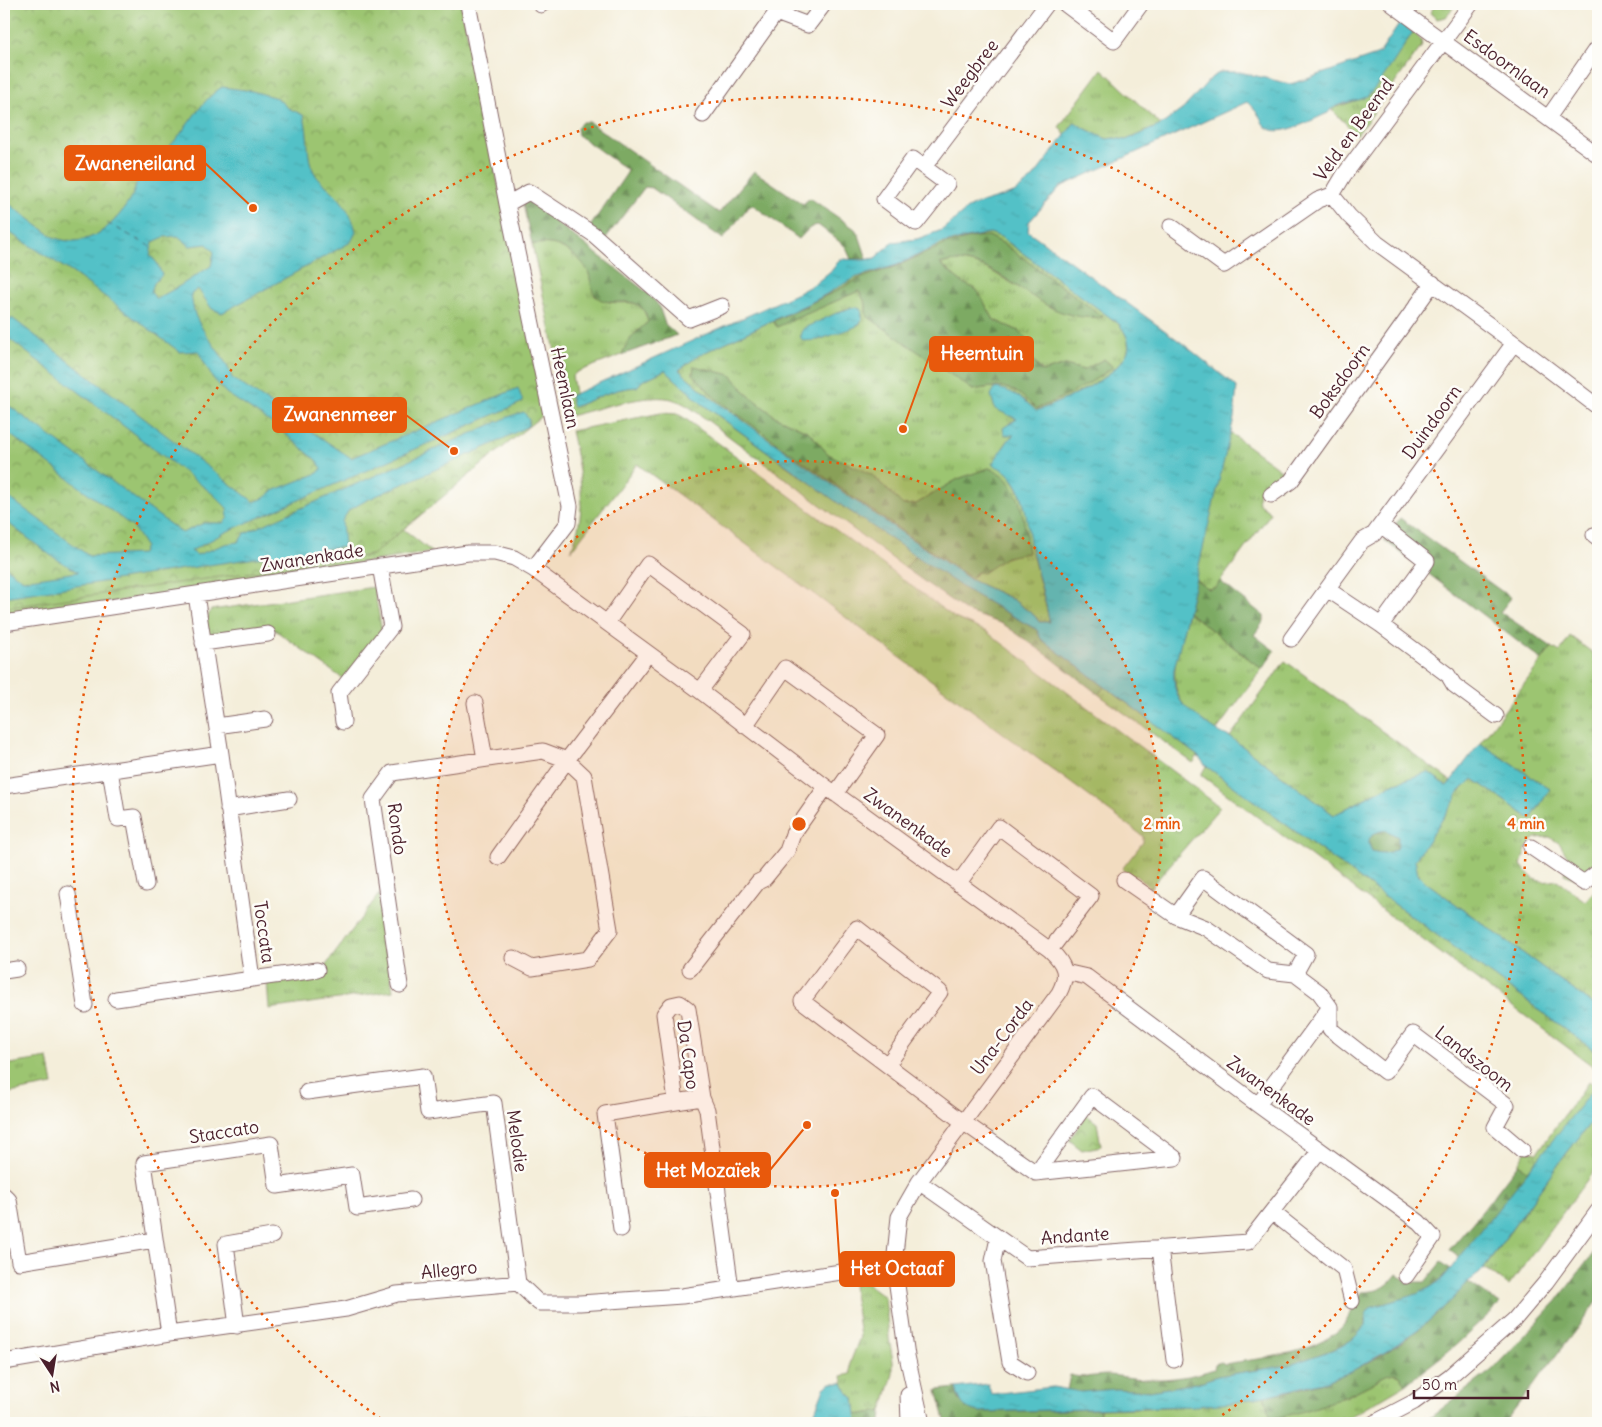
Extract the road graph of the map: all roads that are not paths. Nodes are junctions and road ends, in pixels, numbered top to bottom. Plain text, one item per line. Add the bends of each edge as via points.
1 (468, 4) edge
2 (824, 4) edge
3 (1047, 4) edge
4 (1065, 4) edge
5 (1141, 4) edge
6 (1392, 4) edge
7 (1471, 4) edge
8 (1443, 40) junction
9 (1598, 46) edge
10 (703, 115) dead end
11 (1548, 118) junction
12 (1598, 155) edge
13 (924, 167) dead end
14 (1332, 195) junction
15 (507, 204) junction
16 (1171, 226) dead end
17 (1433, 283) junction
18 (722, 306) dead end
19 (1514, 343) junction
20 (1598, 408) edge
21 (1271, 495) dead end
22 (1381, 525) junction
23 (380, 566) junction
24 (533, 569) junction
25 (1327, 589) junction
26 (196, 595) junction
27 (606, 622) junction
28 (4, 624) edge
29 (1381, 625) junction
30 (268, 634) dead end
31 (1291, 639) dead end
32 (204, 643) junction
33 (648, 654) junction
34 (700, 691) junction
35 (475, 703) dead end
36 (1496, 716) dead end
37 (265, 719) dead end
38 (343, 722) dead end
39 (217, 726) junction
40 (745, 726) junction
41 (221, 754) junction
42 (485, 759) junction
43 (567, 760) junction
44 (110, 770) junction
45 (4, 786) edge
46 (831, 791) junction
47 (289, 799) dead end
48 (228, 809) junction
49 (1531, 847) dead end
50 (498, 857) dead end
51 (1598, 872) edge
52 (1124, 880) dead end
53 (146, 884) dead end
54 (958, 884) junction
55 (68, 894) dead end
56 (1176, 916) junction
57 (1050, 950) junction
58 (513, 958) dead end
59 (690, 969) dead end
60 (317, 970) dead end
61 (1065, 972) junction
62 (1295, 974) junction
63 (252, 980) junction
64 (400, 985) dead end
65 (116, 1000) dead end
66 (85, 1005) dead end
67 (1330, 1007) junction
68 (888, 1064) junction
69 (307, 1092) dead end
70 (702, 1098) junction
71 (676, 1102) junction
72 (1258, 1105) junction
73 (963, 1122) junction
74 (1320, 1150) junction
75 (1522, 1150) dead end
76 (1036, 1173) junction
77 (919, 1182) junction
78 (4, 1196) edge
79 (411, 1200) dead end
80 (1598, 1211) edge
81 (1272, 1212) junction
82 (621, 1229) dead end
83 (272, 1236) dead end
84 (998, 1238) junction
85 (154, 1240) junction
86 (1160, 1248) junction
87 (894, 1264) junction
88 (1406, 1276) dead end
89 (518, 1283) junction
90 (731, 1289) junction
91 (1352, 1302) dead end
92 (237, 1326) junction
93 (168, 1334) junction
94 (907, 1356) junction
95 (1174, 1360) dead end
96 (4, 1362) edge
97 (1027, 1373) dead end
98 (909, 1423) edge
99 (922, 1423) edge
100 (1374, 1423) edge

1 - 15 street, Heemlaan
2 - 10 street via 808,25 776,13
3 - 13 street, Weegbree
4 - 5 street via 1114,41
6 - 8 street, Esdoornlaan
7 - 8 street, Veld en Beemd
8 - 11 street, Esdoornlaan
8 - 14 street, Veld en Beemd
9 - 11 street
11 - 12 street, Esdoornlaan
14 - 16 street, Veld en Beemd via 1318,200 1224,266
14 - 17 street via 1377,243
15 - 18 street via 529,192 593,234 689,319
15 - 24 street, Heemlaan via 570,506 568,523
17 - 19 street
17 - 21 street, Boksdoorn via 1291,481
19 - 20 street
19 - 22 street, Duindoorn
22 - 25 street, Duindoorn via 1362,541
22 - 29 street via 1427,562
23 - 24 street, Zwanenkade via 468,553 495,553 514,558
23 - 26 street, Zwanenkade
23 - 38 street via 391,627 339,693
24 - 27 street, Zwanenkade
25 - 29 street
25 - 31 street, Duindoorn
26 - 28 street, Zwanenkade
26 - 32 street, Toccata
27 - 33 street, Zwanenkade
27 - 34 street via 648,564 743,634
29 - 36 street
30 - 32 street
32 - 39 street, Toccata
33 - 34 street, Zwanenkade
33 - 43 street
34 - 40 street, Zwanenkade
35 - 42 street
37 - 39 street
39 - 41 street, Toccata
40 - 46 street, Zwanenkade
40 - 46 street, Zwanenkade via 785,668 877,736
41 - 44 street
41 - 48 street, Toccata
42 - 43 street, Rondo via 543,751
42 - 64 street, Rondo via 392,773 372,799
43 - 50 street
43 - 58 street, Rondo via 584,776 610,930 588,959 532,968
44 - 45 street
44 - 53 street via 118,819 134,817
46 - 54 street, Zwanenkade
46 - 59 street via 793,834 787,851 758,882
47 - 48 street
48 - 63 street, Toccata
49 - 51 street via 1584,883
52 - 56 street
54 - 57 street, Zwanenkade
54 - 57 street, Zwanenkade via 998,827 1091,896
55 - 66 street
56 - 62 street via 1206,928 1268,971
56 - 62 street via 1203,878 1306,954
57 - 61 street, Zwanenkade
60 - 63 street
61 - 72 street, Zwanenkade via 1087,977
61 - 73 street, Una-Corda via 1059,993
62 - 67 street via 1319,992
63 - 65 street, Toccata
67 - 72 street
67 - 75 street, Landszoom via 1330,1029 1385,1072 1413,1034 1507,1105 1495,1127
68 - 68 street via 940,992 857,928 802,1001
68 - 73 street
69 - 89 street, Melodie via 423,1076 428,1112 494,1103
70 - 71 street, Da Capo
70 - 71 street, Da Capo via 688,1010 680,1003 670,1005 664,1014
70 - 90 street, Da Capo via 707,1110
71 - 82 street, Da Capo via 604,1114
72 - 74 street, Zwanenkade
73 - 76 street
73 - 77 street, Una-Corda
74 - 81 street, Andante
74 - 88 street, Zwanenkade via 1419,1222 1433,1237
76 - 76 street via 1046,1172 1175,1158 1092,1096
77 - 84 street, Andante
77 - 87 street, Una-Corda via 899,1217
78 - 85 street via 9,1200 19,1262
79 - 85 street, Staccato via 357,1208 352,1175 277,1186 271,1144 161,1160 144,1163
80 - 100 street via 1514,1320 1450,1376 1414,1402
81 - 86 street, Andante via 1248,1242
81 - 91 street via 1344,1269
83 - 92 street via 226,1244
84 - 86 street, Andante via 1027,1258
84 - 97 street via 994,1261 1010,1362
85 - 93 street, Staccato
86 - 95 street
87 - 90 street
87 - 94 street, Una-Corda
89 - 90 street via 539,1303 682,1296
89 - 92 street, Allegro via 397,1294 346,1309
92 - 93 street, Allegro
93 - 96 street, Allegro
94 - 98 street, Una-Corda
94 - 99 street, Una-Corda

